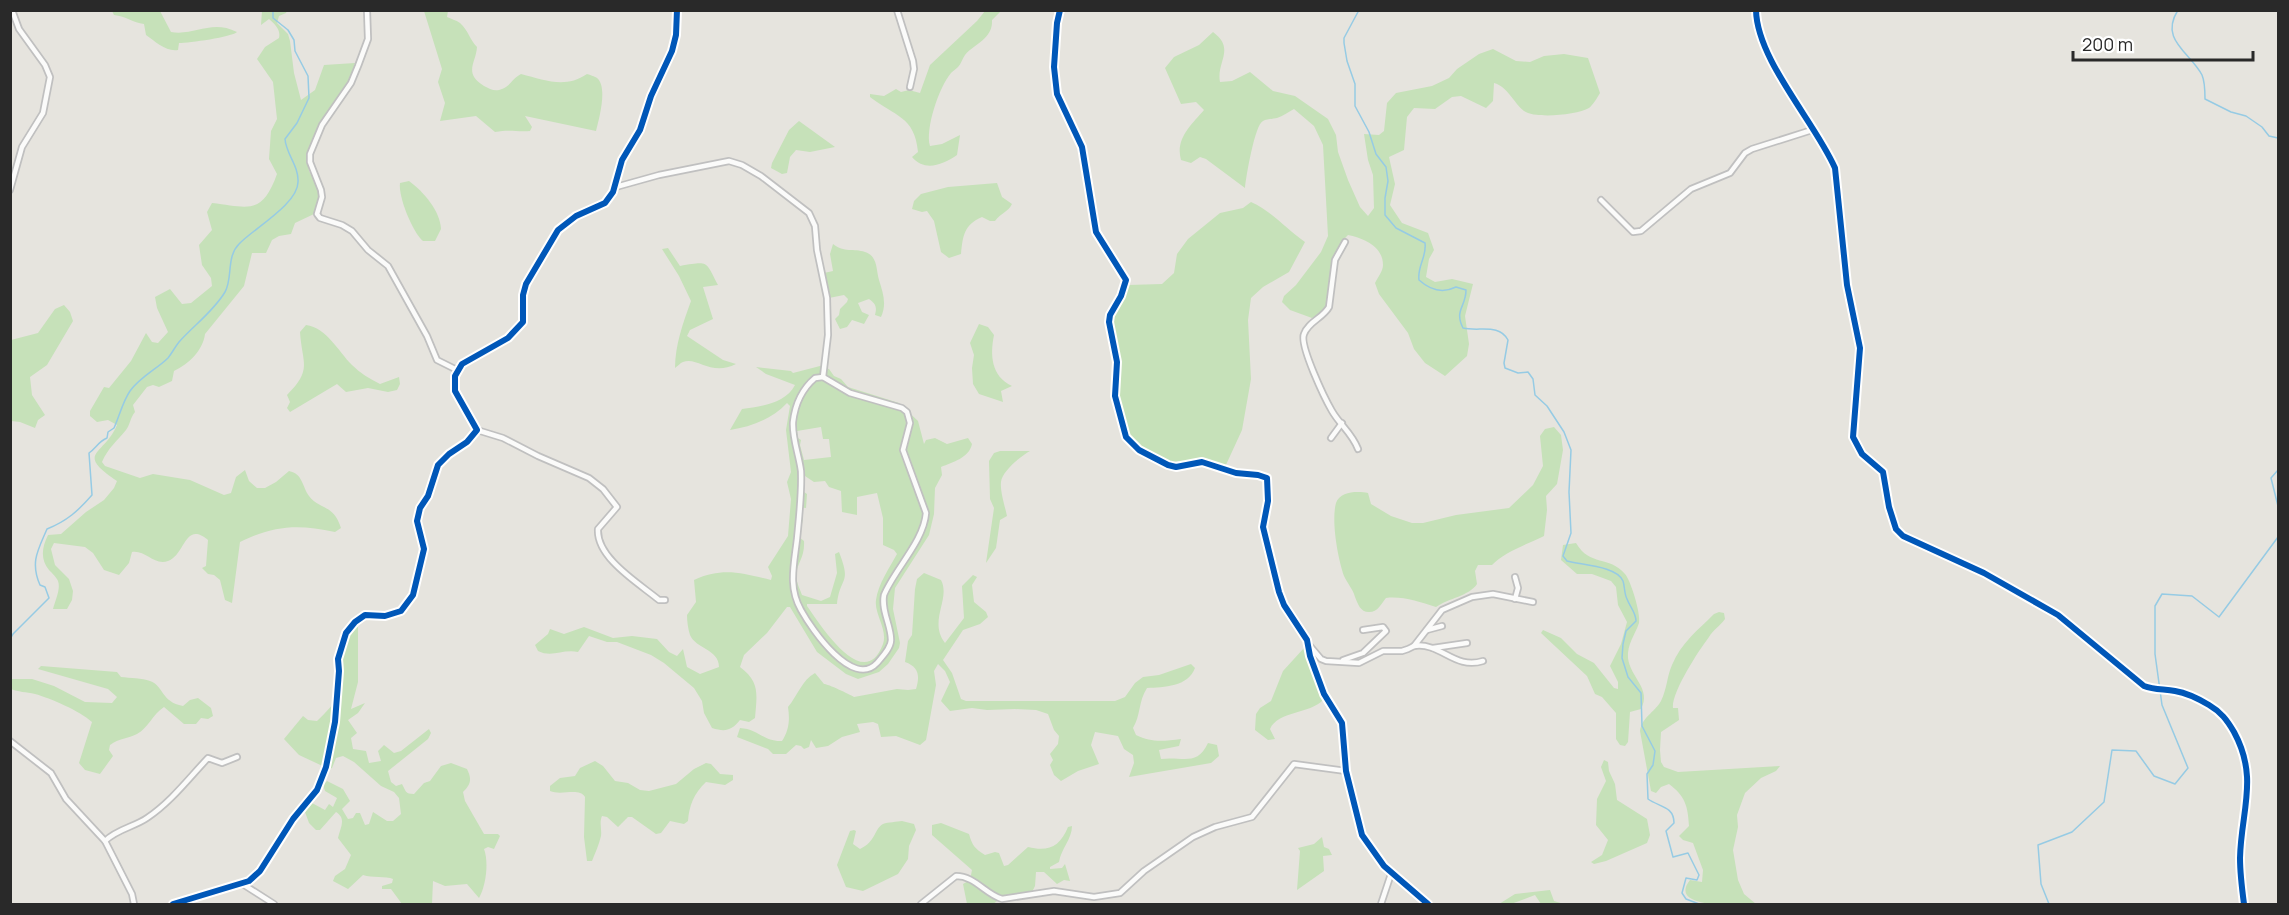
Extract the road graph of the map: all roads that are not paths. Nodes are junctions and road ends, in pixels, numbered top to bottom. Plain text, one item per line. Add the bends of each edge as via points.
1 (12, 10) edge
2 (367, 10) edge
3 (677, 10) edge
4 (897, 10) edge
5 (1060, 10) edge
6 (1756, 10) edge
7 (910, 87) dead end
8 (1812, 130) junction
9 (616, 187) junction
10 (10, 190) edge
11 (1601, 200) dead end
12 (1345, 242) dead end
13 (457, 370) junction
14 (823, 377) junction
15 (1342, 423) junction
16 (477, 430) junction
17 (1331, 438) dead end
18 (1358, 449) dead end
19 (1515, 577) dead end
20 (1515, 599) junction
21 (665, 600) dead end
22 (1533, 602) dead end
23 (1442, 626) dead end
24 (1363, 630) dead end
25 (1425, 631) junction
26 (1467, 643) dead end
27 (1309, 646) junction
28 (1414, 646) junction
29 (1433, 648) junction
30 (1483, 661) dead end
31 (1341, 662) junction
32 (10, 741) edge
33 (237, 757) dead end
34 (1346, 771) junction
35 (105, 841) junction
36 (1391, 874) junction
37 (241, 883) junction
38 (134, 904) edge
39 (173, 904) edge
40 (274, 904) edge
41 (921, 904) edge
42 (1381, 904) edge
43 (1428, 904) edge
44 (2244, 904) edge

1 - 10 street via 50,77 43,113 22,147
2 - 13 street via 368,39 358,66 322,125 310,154 311,168 321,190 317,214 352,231 388,266 437,360
3 - 9 street via 672,51 640,130 622,160
4 - 7 street via 913,61
5 - 27 street via 1054,67 1058,94 1082,147 1096,232 1126,280 1109,322 1118,362 1115,396 1122,428 1132,445 1168,465 1202,462 1267,478 1263,526 1279,592
6 - 8 street via 1756,24 1764,44
8 - 11 street via 1745,153 1730,173 1691,189 1641,231 1633,231
8 - 44 street via 1835,168 1847,285 1860,348 1853,437 1862,454 1883,472 1896,529 1911,541 1984,573 2058,615 2134,680 2152,690 2190,696 2225,717 2242,748 2246,769 2248,801 2240,857
9 - 13 street via 605,203 558,230 528,279 523,296 523,322 518,328
9 - 14 street via 729,161 761,176 809,213 816,233 827,307
12 - 15 street via 1335,260 1329,307 1304,333 1302,343 1332,412
13 - 16 street via 455,391
14 - 14 street via 815,378 802,392 793,425 801,472 791,578 801,611 825,645 857,670 865,670 889,647 884,596 926,521 926,513 903,450 910,423 907,412 850,393
15 - 17 street
15 - 18 street
16 - 21 street via 503,438 599,485 617,507 598,530 605,551 625,573 659,600
16 - 37 street via 438,465 420,508 417,521 424,549 413,596 401,611 385,616 365,615 346,633 339,655 335,722 317,790 260,871
19 - 20 street
20 - 22 street
20 - 25 street via 1486,594 1472,597 1442,610
23 - 25 street
24 - 31 street via 1383,627 1386,631 1363,653
25 - 28 street
26 - 29 street
27 - 31 street via 1321,659
27 - 34 street via 1324,694 1342,723
28 - 29 street
28 - 31 street via 1402,651 1383,651 1359,663
29 - 30 street via 1464,663
32 - 35 street via 51,773 66,798
33 - 35 street via 222,764 208,758 150,816
34 - 36 street via 1362,835
34 - 41 street via 1294,764 1252,817 1193,837 1116,895 1094,897 1054,891 1002,899 972,879 956,876
35 - 38 street
36 - 42 street
36 - 43 street
37 - 39 street
37 - 40 street

